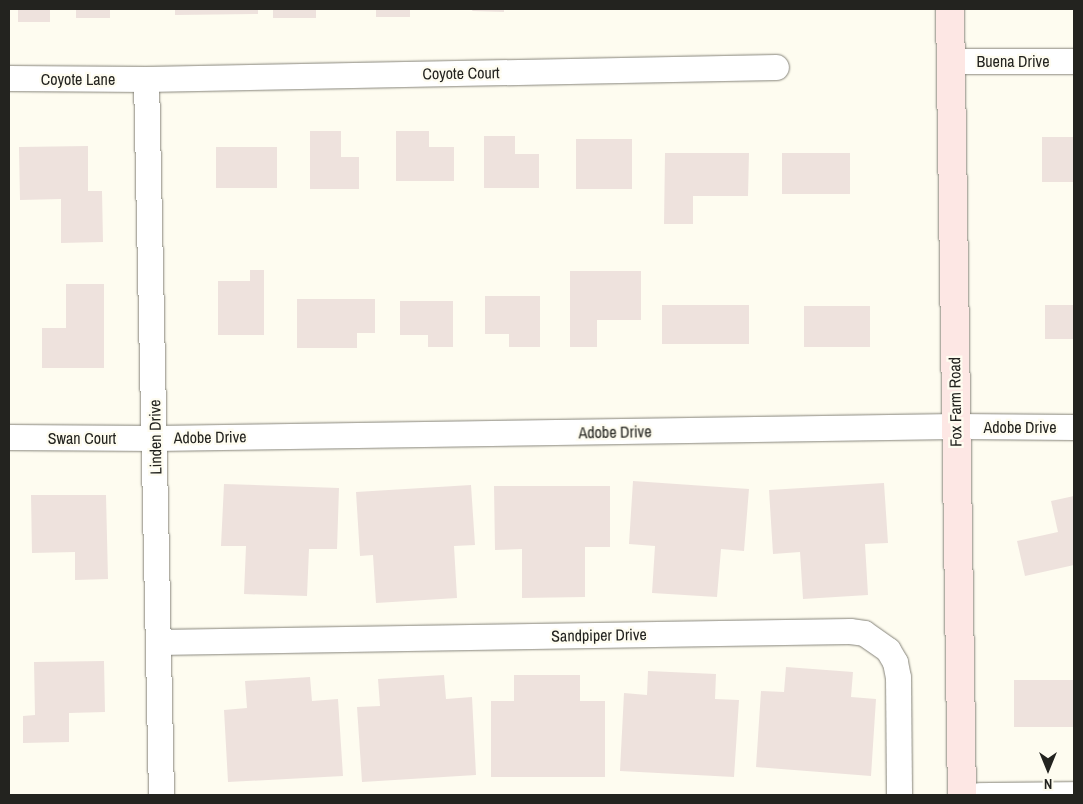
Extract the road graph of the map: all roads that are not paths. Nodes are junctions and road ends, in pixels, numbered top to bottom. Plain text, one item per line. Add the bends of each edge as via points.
1 (950, 9) edge
2 (951, 61) junction
3 (1074, 61) edge
4 (776, 67) dead end
5 (9, 78) edge
6 (146, 79) junction
7 (955, 426) junction
8 (1074, 427) edge
9 (9, 438) edge
10 (156, 438) junction
11 (158, 642) junction
12 (1074, 794) edge
13 (161, 795) edge
14 (899, 795) edge
15 (962, 795) edge
16 (979, 795) edge

1 - 2 street, Fox Farm Road
2 - 3 street, Buena Drive
2 - 7 street, Fox Farm Road
4 - 6 street, Coyote Court
5 - 6 street, Coyote Lane
6 - 10 street, Linden Drive
7 - 8 street, Adobe Drive
7 - 10 street, Adobe Drive
7 - 15 street, Fox Farm Road
9 - 10 street, Swan Court
10 - 11 street, Linden Drive
11 - 13 street, Linden Drive
11 - 14 street, Sandpiper Drive via 850,631 864,634 888,650 895,662 898,676
12 - 16 street

